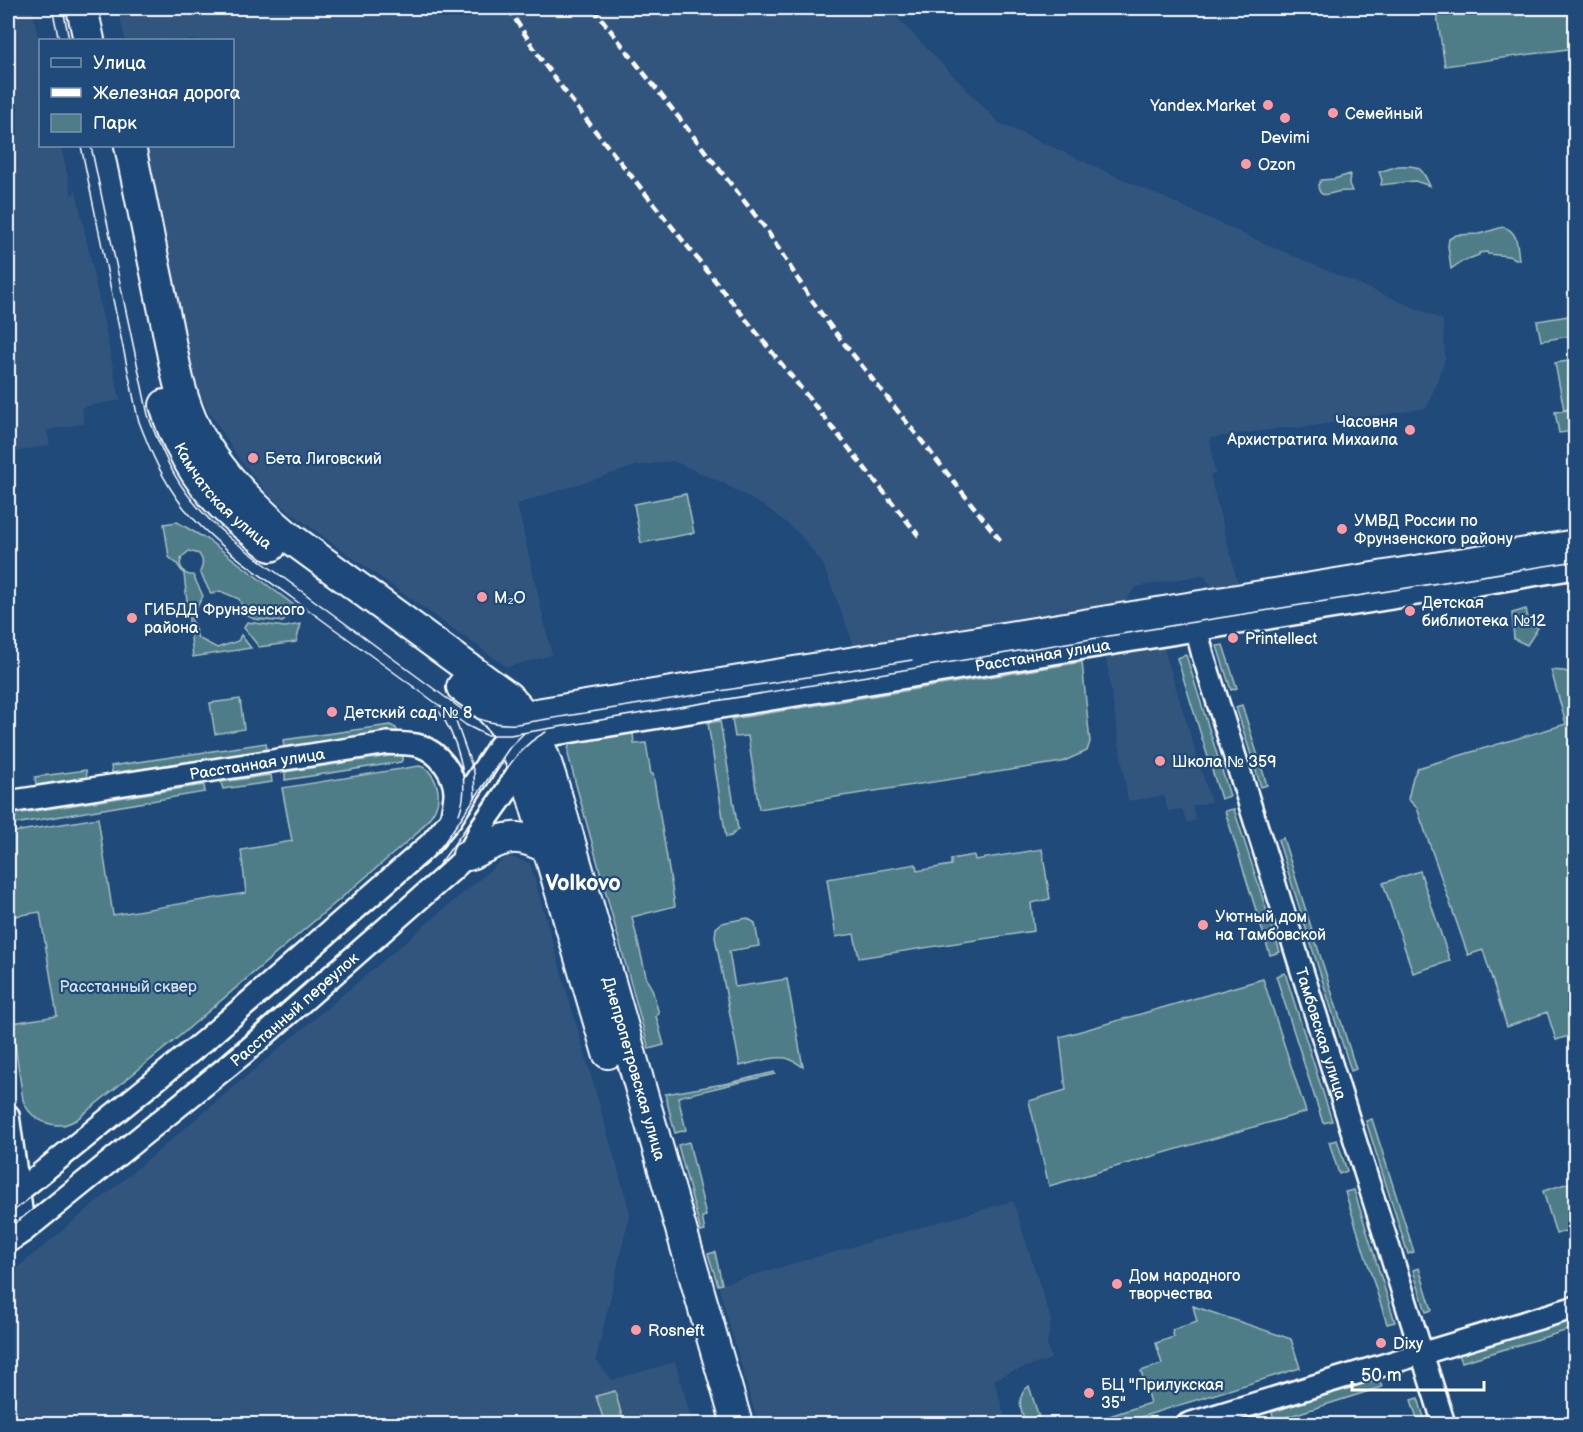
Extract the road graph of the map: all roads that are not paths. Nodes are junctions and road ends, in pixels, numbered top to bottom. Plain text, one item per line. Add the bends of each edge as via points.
1 (82, 8) edge
2 (101, 8) edge
3 (89, 39) edge
4 (108, 39) edge
5 (111, 147) edge
6 (130, 147) edge
7 (1575, 545) edge
8 (1575, 568) edge
9 (1194, 619) junction
10 (523, 729) junction
11 (523, 765) junction
12 (8, 802) edge
13 (451, 819) junction
14 (549, 849) junction
15 (468, 855) junction
16 (8, 1115) edge
17 (13, 1195) edge
18 (16, 1237) edge
19 (1575, 1307) edge
20 (1422, 1354) junction
21 (716, 1425) edge
22 (737, 1425) edge
23 (1188, 1425) edge
24 (1443, 1425) edge

1 - 3 main road
2 - 4 main road
5 - 10 main road, Камчатская улица via 166,408 201,480 236,519 276,550 496,714
6 - 10 main road, Камчатская улица via 179,382 195,428 215,461 266,518 503,693 513,702
7 - 9 main road, Расстанная улица
8 - 9 street, Расстанная улица
9 - 10 main road, Расстанная улица
9 - 20 street, Тамбовская улица
10 - 11 main road, Камчатская улица
10 - 13 street, Расстанный переулок via 498,747
10 - 22 main road, Днепропетровская улица via 543,752
11 - 14 main road, Днепропетровская улица
11 - 15 street, Расстанный переулок via 482,826
12 - 13 street, Расстанная улица via 388,743 420,746 437,755 452,777 455,793
13 - 17 street, Расстанный переулок via 430,844 260,993
14 - 15 main road via 524,838 505,837
14 - 21 main road, Днепропетровская улица
15 - 18 street, Расстанный переулок via 243,1054
16 - 17 street
17 - 18 street
19 - 20 street
20 - 23 street
20 - 24 street, Тамбовская улица

